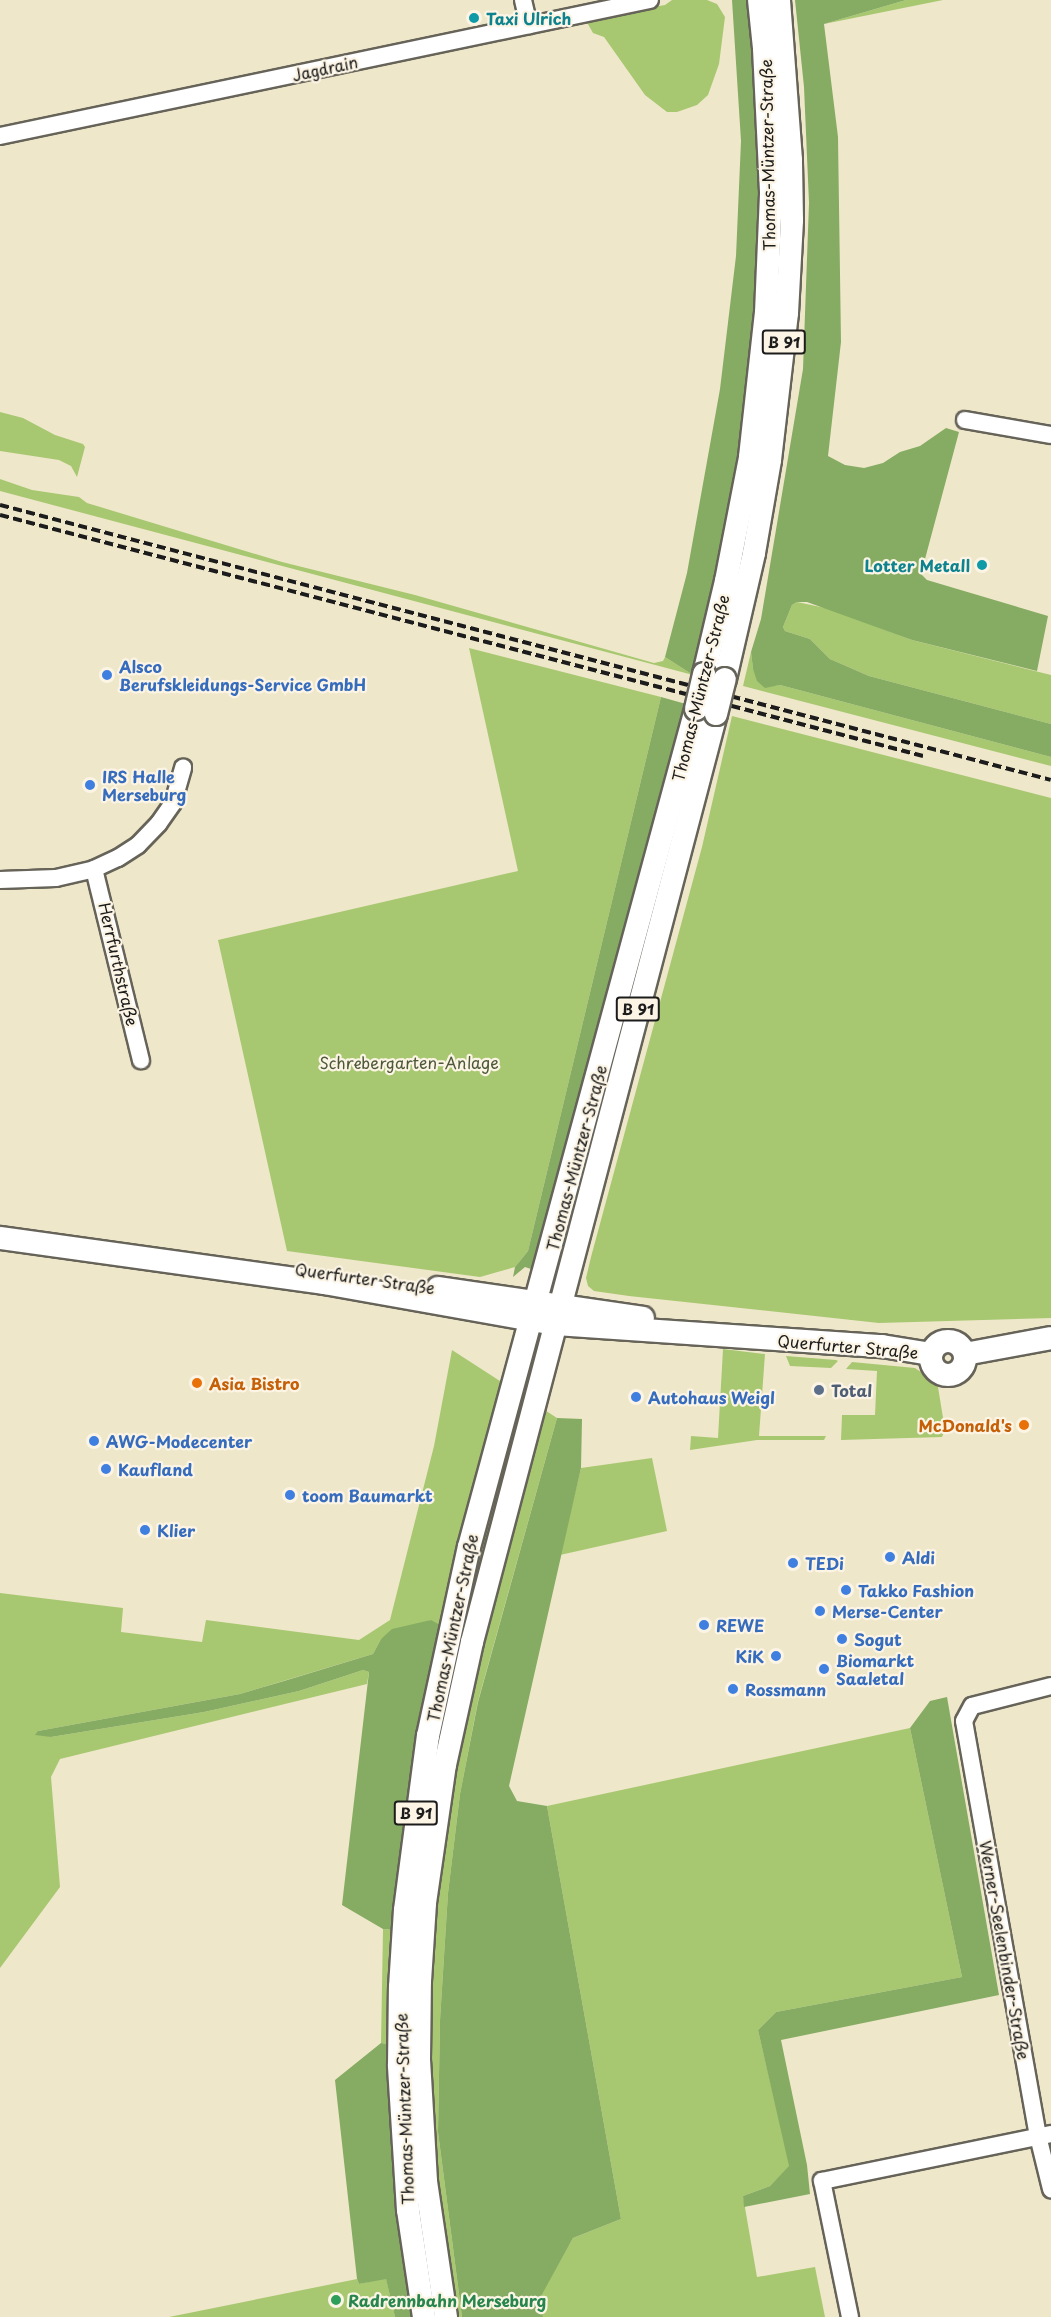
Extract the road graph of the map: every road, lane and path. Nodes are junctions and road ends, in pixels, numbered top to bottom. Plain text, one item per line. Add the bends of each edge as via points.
1 (523, 0) edge
2 (650, 0) edge
3 (759, 0) edge
4 (779, 0) edge
5 (529, 25) junction
6 (0, 136) edge
7 (965, 420) dead end
8 (1051, 435) edge
9 (715, 677) junction
10 (706, 712) junction
11 (183, 767) dead end
12 (94, 869) junction
13 (0, 880) edge
14 (141, 1060) dead end
15 (0, 1227) edge
16 (0, 1238) edge
17 (533, 1310) junction
18 (558, 1314) junction
19 (1051, 1338) edge
20 (1051, 1686) edge
21 (1045, 2135) edge
22 (1051, 2189) edge
23 (424, 2317) edge
24 (446, 2317) edge
25 (850, 2317) edge

1 - 5 street
2 - 5 street, Jagdrain
3 - 9 main road, Thomas-Müntzer-Straße / B 91 via 771,192 766,313 750,458 726,580
4 - 9 main road, Thomas-Müntzer-Straße / B 91 via 791,160 787,313 763,502
5 - 6 street, Jagdrain
7 - 8 street
9 - 10 main road, Thomas-Müntzer-Straße / B 91, bridge
10 - 17 main road, Thomas-Müntzer-Straße / B 91
10 - 18 main road, Thomas-Müntzer-Straße / B 91
11 - 12 street via 173,802 159,823 138,845
12 - 13 street via 56,878
12 - 14 street, Herrfurthstraße
15 - 17 main road, Querfurter Straße
16 - 17 main road, Querfurter Straße
17 - 18 main road, Querfurter Straße
17 - 23 main road, Thomas-Müntzer-Straße / B 91 via 450,1625 421,1783 405,1910 400,1987 402,2147
18 - 19 main road, Querfurter Straße via 729,1335 882,1346 932,1354 933,1366 947,1375 962,1368 965,1354
18 - 24 main road, Thomas-Müntzer-Straße / B 91 via 458,1701 434,1830 420,1981 422,2134
20 - 21 street, Werner-Seelenbinder-Straße via 983,1703 968,1711 964,1721
21 - 22 street, Werner-Seelenbinder-Straße
21 - 25 street via 822,2181

